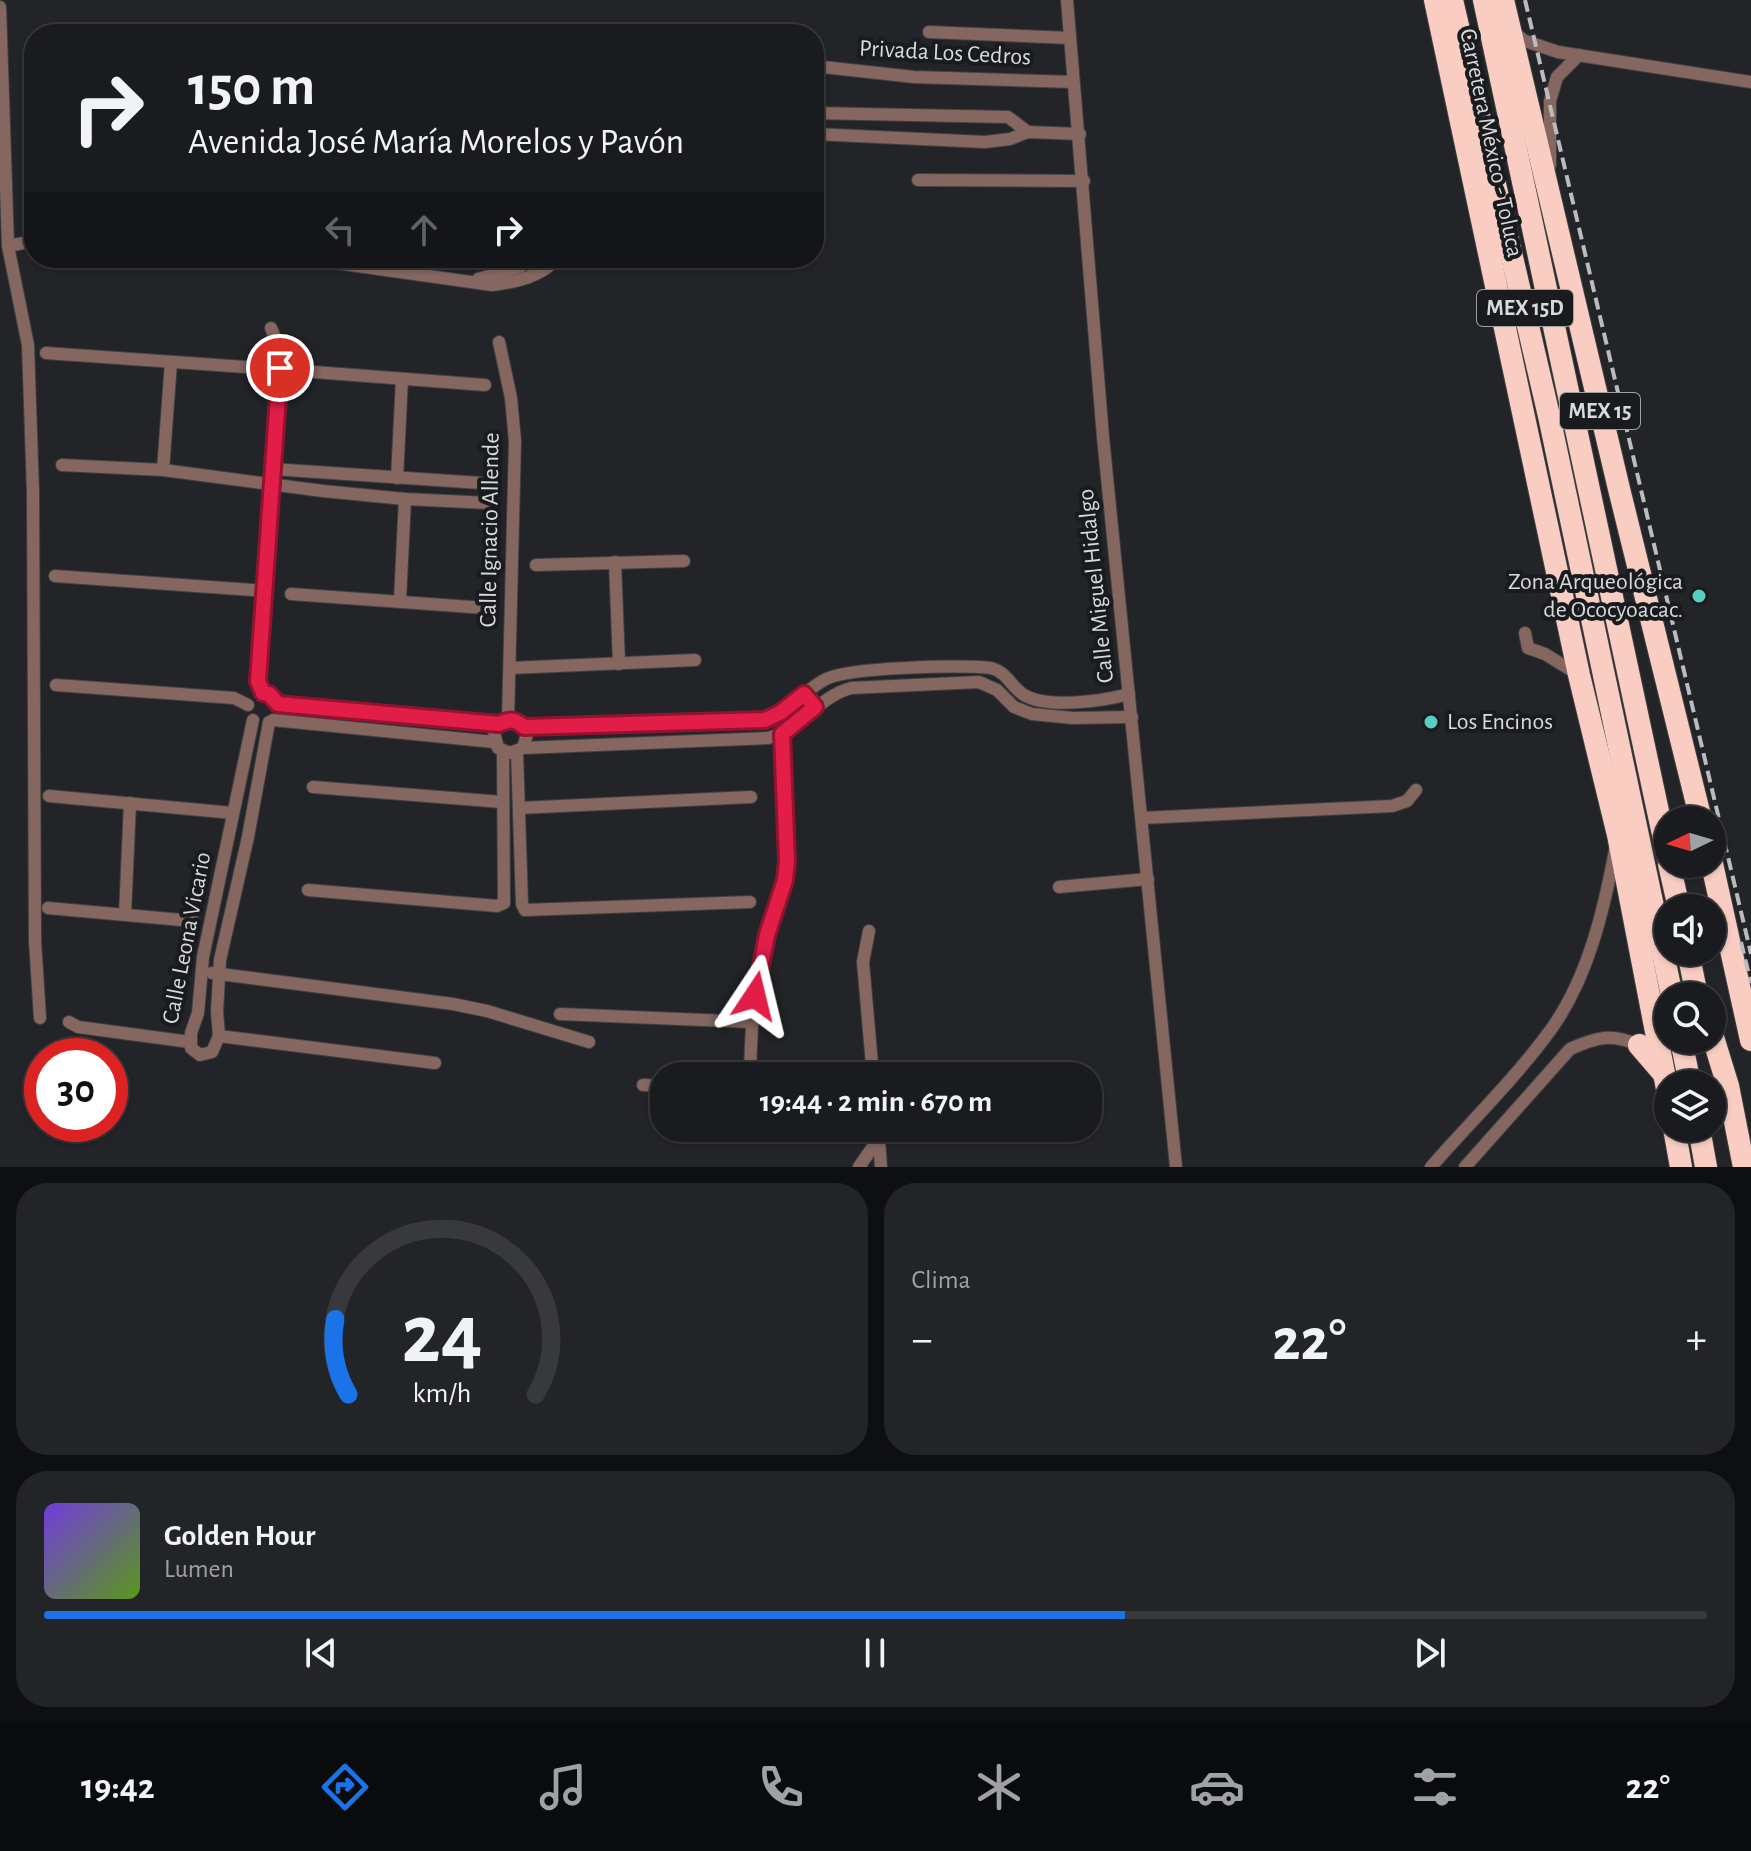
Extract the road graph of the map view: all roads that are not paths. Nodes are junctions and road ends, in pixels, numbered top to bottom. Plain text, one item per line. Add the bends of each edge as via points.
1 (1067, 0) edge
2 (1435, 0) edge
3 (1452, 0) edge
4 (1484, 0) edge
5 (1503, 0) edge
6 (0, 7) edge
7 (1509, 29) junction
8 (929, 32) dead end
9 (1070, 38) junction
10 (1579, 55) junction
11 (824, 67) edge
12 (1073, 82) junction
13 (1751, 82) edge
14 (824, 113) edge
15 (1028, 132) junction
16 (824, 134) edge
17 (1080, 134) junction
18 (918, 180) dead end
19 (1084, 181) junction
20 (1551, 206) junction
21 (24, 243) edge
22 (8, 246) junction
23 (373, 268) edge
24 (517, 268) edge
25 (545, 268) edge
26 (467, 281) junction
27 (271, 328) dead end
28 (499, 342) dead end
29 (46, 353) dead end
30 (171, 362) junction
31 (261, 368) dead end
32 (301, 371) dead end
33 (402, 379) junction
34 (485, 385) dead end
35 (62, 465) dead end
36 (272, 469) junction
37 (163, 470) junction
38 (397, 478) junction
39 (481, 483) dead end
40 (271, 485) junction
41 (405, 499) junction
42 (489, 503) dead end
43 (684, 561) dead end
44 (615, 562) junction
45 (536, 565) dead end
46 (55, 576) dead end
47 (266, 591) junction
48 (291, 594) dead end
49 (400, 600) junction
50 (485, 608) dead end
51 (1525, 633) dead end
52 (695, 660) dead end
53 (619, 664) junction
54 (510, 668) junction
55 (1579, 675) junction
56 (56, 685) dead end
57 (263, 693) junction
58 (804, 694) junction
59 (1129, 694) junction
60 (1102, 700) junction
61 (1055, 701) junction
62 (278, 704) junction
63 (248, 705) junction
64 (815, 707) junction
65 (1054, 717) junction
66 (1132, 717) junction
67 (1104, 718) junction
68 (253, 720) junction
69 (271, 721) junction
70 (503, 722) junction
71 (524, 727) junction
72 (782, 734) junction
73 (498, 747) junction
74 (520, 750) junction
75 (313, 787) dead end
76 (1416, 790) dead end
77 (49, 796) dead end
78 (751, 797) dead end
79 (502, 802) junction
80 (130, 803) junction
81 (1657, 806) edge
82 (1698, 806) edge
83 (519, 808) junction
84 (233, 813) junction
85 (1142, 818) junction
86 (230, 832) junction
87 (1618, 835) junction
88 (248, 837) junction
89 (1715, 878) edge
90 (1148, 879) junction
91 (1059, 887) dead end
92 (308, 890) dead end
93 (750, 902) dead end
94 (48, 908) dead end
95 (125, 915) junction
96 (193, 921) dead end
97 (869, 931) dead end
98 (201, 972) junction
99 (219, 974) junction
100 (1669, 982) edge
101 (560, 1014) dead end
102 (40, 1018) dead end
103 (69, 1022) dead end
104 (751, 1022) junction
105 (219, 1036) junction
106 (1751, 1040) edge
107 (190, 1042) junction
108 (589, 1042) dead end
109 (1639, 1045) joint
110 (1709, 1054) edge
111 (1718, 1054) edge
112 (750, 1062) edge
113 (872, 1062) edge
114 (435, 1063) dead end
115 (1656, 1070) edge
116 (1663, 1070) edge
117 (643, 1085) dead end
118 (650, 1085) edge
119 (874, 1142) edge
120 (880, 1142) edge
121 (1677, 1142) edge
122 (1702, 1142) edge
123 (859, 1167) edge
124 (881, 1167) edge
125 (1176, 1167) edge
126 (1431, 1167) edge
127 (1465, 1167) edge
128 (1681, 1167) edge
129 (1706, 1167) edge
130 (1730, 1167) edge
131 (1744, 1167) edge

1 - 9 street, Calle Miguel Hidalgo
2 - 55 highway, Carretera México - Toluca / MEX 15
3 - 100 highway, MEX 15D via 1509,235
4 - 81 highway, MEX 15D
5 - 7 highway, Carretera México - Toluca / MEX 15
6 - 22 street
7 - 10 street via 1541,48
7 - 20 highway, Carretera México - Toluca / MEX 15
8 - 9 street
9 - 12 street, Calle Miguel Hidalgo
10 - 13 street
10 - 20 street via 1557,77 1550,101
11 - 12 street, Privada Los Cedros via 914,77
12 - 17 street, Calle Miguel Hidalgo
14 - 15 street via 1008,117
15 - 16 street via 985,142
15 - 17 street
17 - 19 street, Calle Miguel Hidalgo
18 - 19 street
19 - 59 street, Calle Miguel Hidalgo
20 - 82 highway, Carretera México - Toluca / MEX 15
21 - 22 street
22 - 102 street via 28,345
23 - 26 street
24 - 26 street
25 - 26 street via 520,281
27 - 36 street via 280,350
28 - 54 street, Calle Ignacio Allende via 515,441
29 - 30 street
30 - 31 street
30 - 37 street
32 - 33 street
33 - 34 street
33 - 38 street
35 - 37 street
36 - 38 street
36 - 40 street
37 - 40 street
38 - 39 street
40 - 41 street
40 - 47 street
41 - 42 street
41 - 49 street
43 - 44 street
44 - 45 street
44 - 53 street
46 - 47 street
47 - 57 street via 258,681
48 - 49 street
49 - 50 street
51 - 55 street via 1528,648
52 - 53 street
53 - 54 street
54 - 70 street, Calle Ignacio Allende
55 - 87 highway, Carretera México - Toluca / MEX 15
56 - 63 street via 234,698
57 - 62 street
57 - 63 street
58 - 61 street via 844,673 980,667 998,670 1022,694
58 - 64 street
58 - 71 street via 765,720
59 - 60 street
59 - 66 street, Calle Miguel Hidalgo
60 - 61 street
60 - 67 street
61 - 65 street
62 - 69 street
62 - 70 street
63 - 68 street
64 - 65 street via 851,688 979,682 1022,711
64 - 72 street
65 - 67 street
66 - 67 street
66 - 85 street, Calle Miguel Hidalgo
68 - 69 street
68 - 84 street, Calle Leona Vicario
69 - 73 street
69 - 88 street, Calle Leona Vicario
70 - 71 street via 517,721
70 - 73 street via 494,732
71 - 74 street via 527,734
72 - 74 street
72 - 104 street via 785,880 767,935
73 - 74 street
73 - 79 street
74 - 83 street
75 - 79 street
76 - 85 street via 1407,801 1392,806
77 - 80 street
78 - 83 street
79 - 92 street via 504,903
80 - 84 street
80 - 95 street
83 - 93 street via 523,908
84 - 86 street, Calle Leona Vicario
85 - 90 street, Calle Miguel Hidalgo
86 - 88 street, Calle Leona Vicario
86 - 98 street, Calle Leona Vicario
87 - 116 highway, Carretera México - Toluca / MEX 15
87 - 126 street via 1591,951 1554,1025
88 - 99 street, Calle Leona Vicario
89 - 106 highway
90 - 91 street
90 - 125 street, Calle Miguel Hidalgo
94 - 95 street
95 - 96 street
97 - 113 street via 863,962
98 - 99 street
98 - 107 street, Calle Leona Vicario
99 - 105 street, Calle Leona Vicario
99 - 108 street via 453,1004
101 - 104 street
103 - 107 street
104 - 112 street
105 - 107 street, Calle Leona Vicario via 206,1055 194,1052
105 - 114 street
109 - 115 highway
109 - 127 street via 1620,1037 1570,1049
110 - 130 highway
111 - 131 highway
117 - 118 street
119 - 123 street
120 - 124 street
121 - 128 highway
122 - 129 highway

